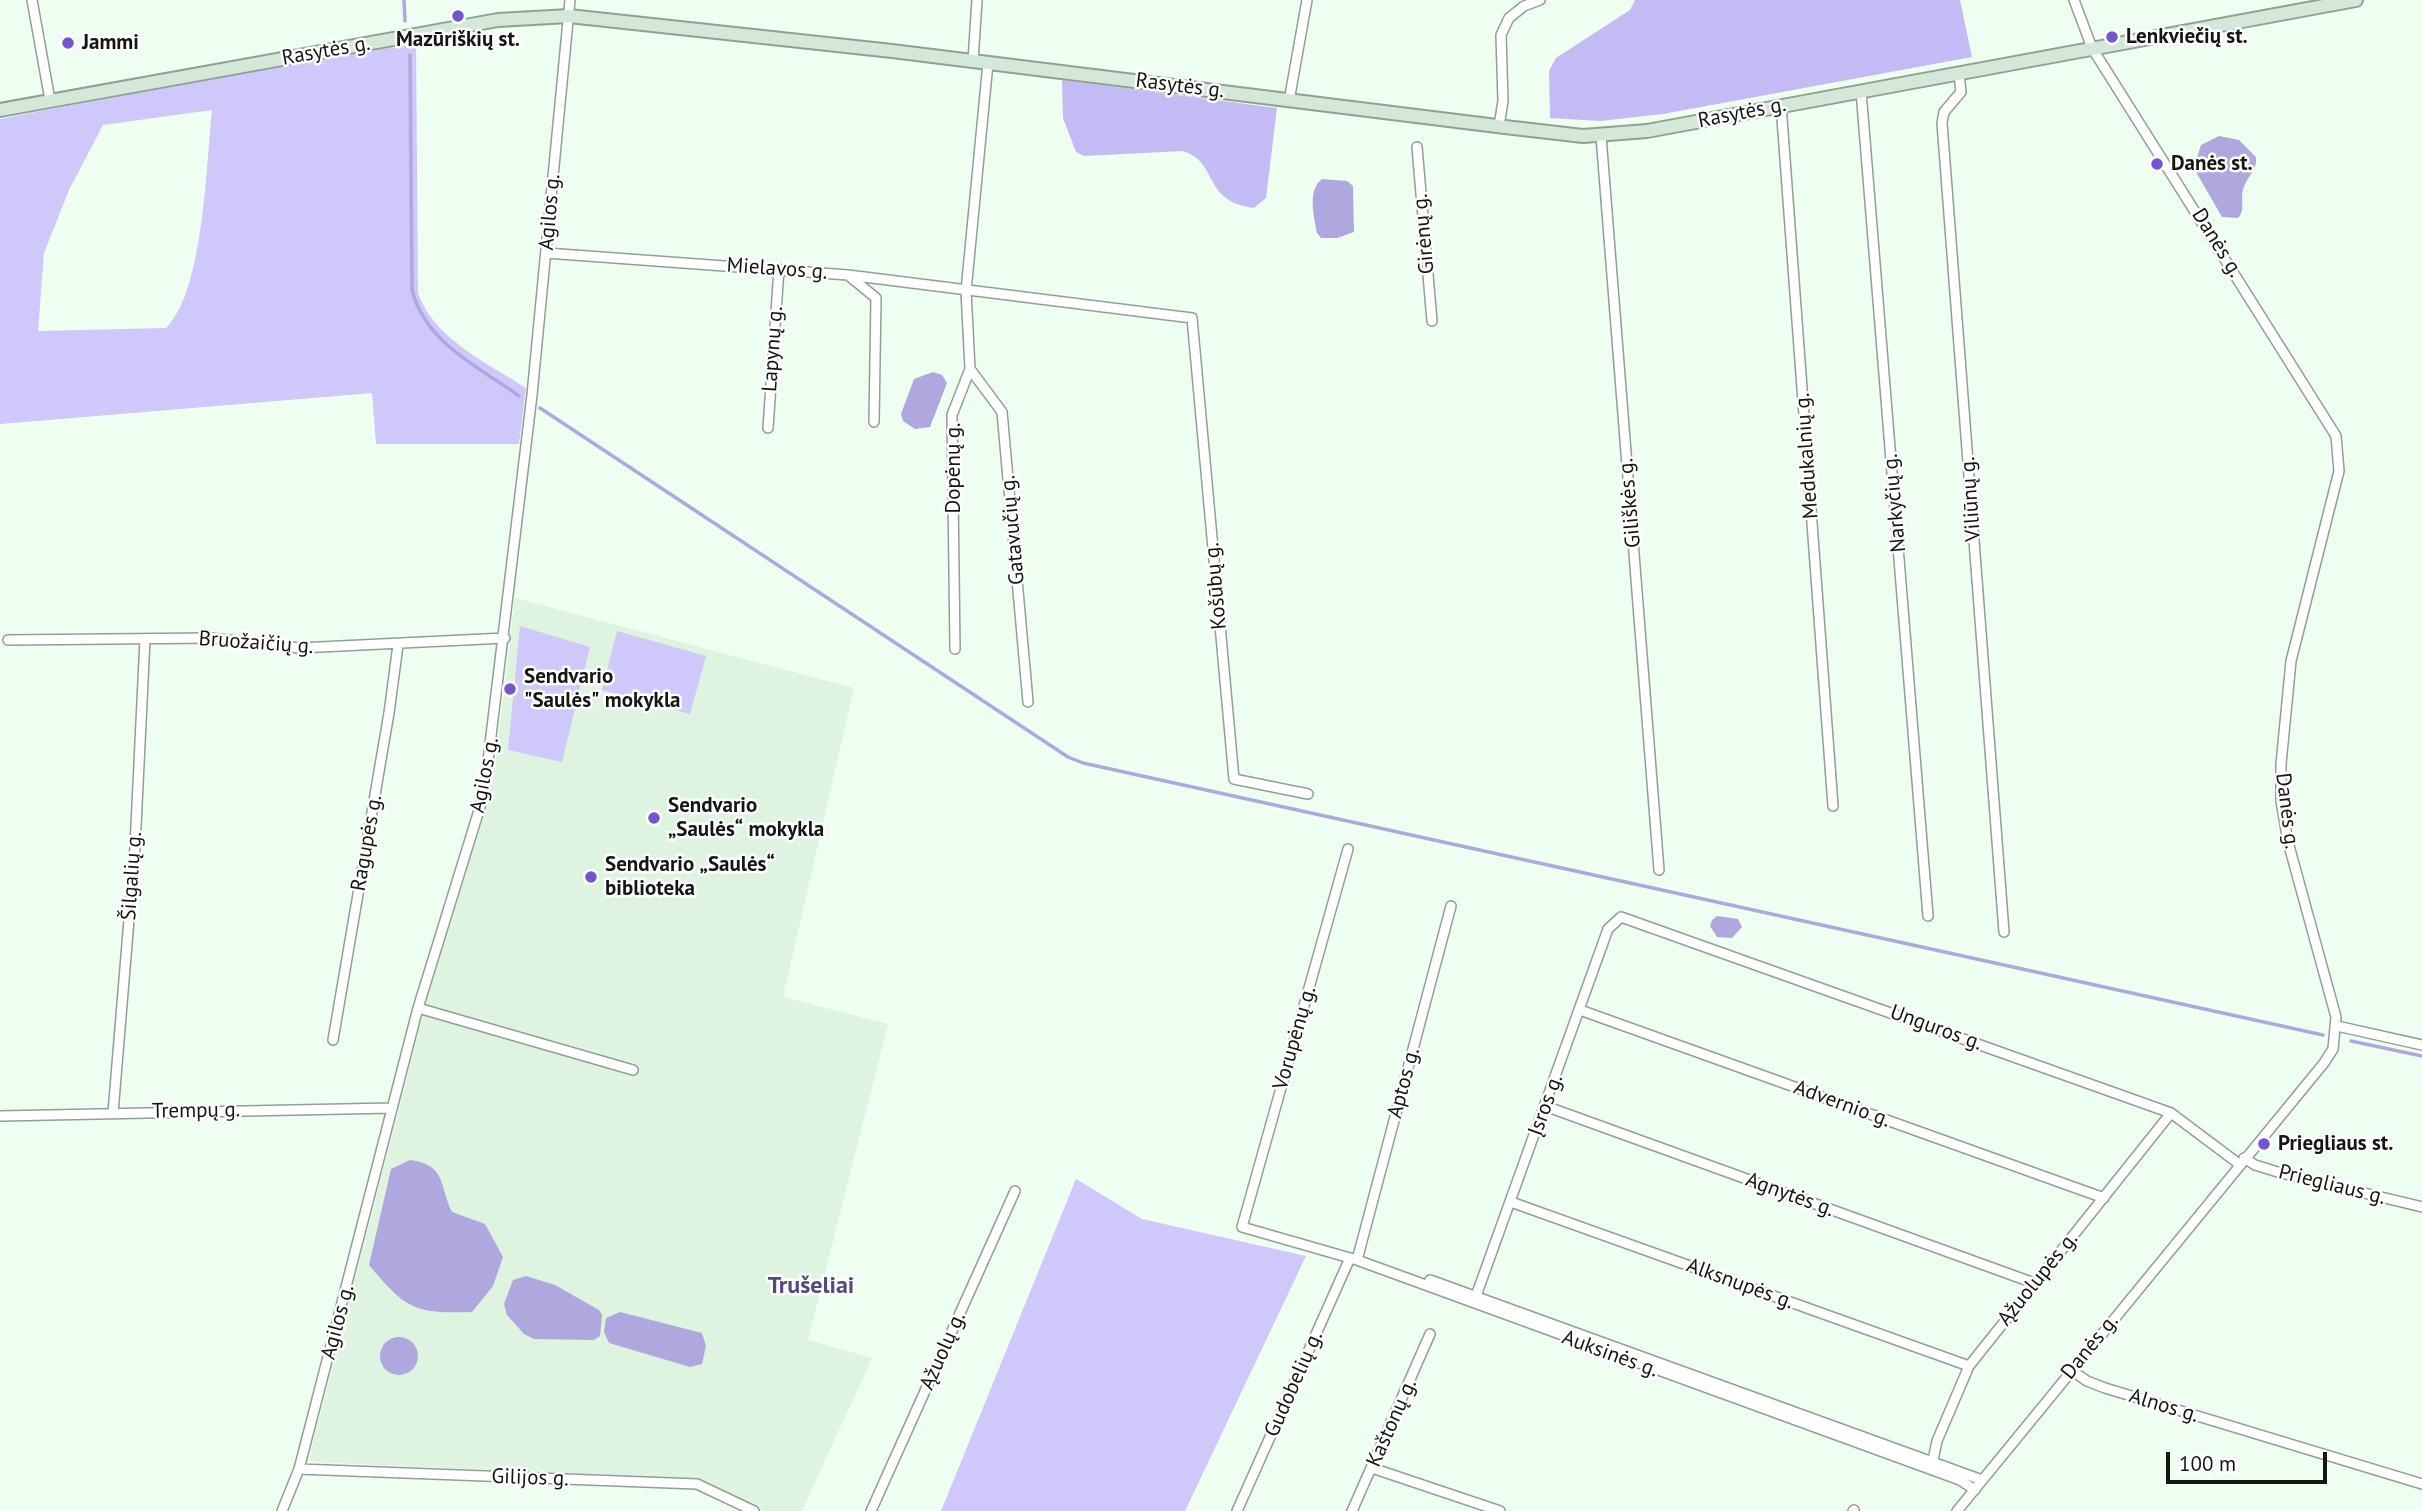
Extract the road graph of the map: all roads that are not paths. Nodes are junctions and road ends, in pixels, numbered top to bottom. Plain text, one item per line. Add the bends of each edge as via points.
1 (32, 0) edge
2 (570, 0) edge
3 (977, 0) edge
4 (1307, 0) edge
5 (1541, 0) edge
6 (2074, 0) edge
7 (2356, 0) edge
8 (569, 16) junction
9 (2092, 48) junction
10 (974, 61) junction
11 (988, 63) junction
12 (1959, 74) junction
13 (1861, 91) junction
14 (50, 100) junction
15 (1289, 101) junction
16 (1781, 106) junction
17 (0, 110) edge
18 (1499, 127) junction
19 (1601, 136) junction
20 (1417, 147) dead end
21 (546, 253) junction
22 (779, 269) junction
23 (848, 275) junction
24 (966, 291) junction
25 (1432, 321) dead end
26 (970, 369) junction
27 (874, 422) dead end
28 (768, 428) dead end
29 (505, 638) junction
30 (145, 639) junction
31 (8, 640) dead end
32 (398, 645) junction
33 (955, 649) dead end
34 (1028, 702) dead end
35 (1308, 794) dead end
36 (1833, 806) dead end
37 (1348, 849) dead end
38 (1659, 870) dead end
39 (1451, 906) dead end
40 (1928, 916) dead end
41 (1620, 917) joint
42 (2004, 932) dead end
43 (418, 1008) junction
44 (1580, 1010) junction
45 (2337, 1026) junction
46 (333, 1040) dead end
47 (2422, 1045) edge
48 (633, 1070) dead end
49 (1545, 1106) junction
50 (392, 1108) junction
51 (113, 1113) junction
52 (2171, 1113) junction
53 (0, 1116) edge
54 (2241, 1161) junction
55 (1014, 1191) dead end
56 (2104, 1198) junction
57 (1511, 1202) junction
58 (2422, 1207) edge
59 (1242, 1227) joint
60 (1354, 1259) junction
61 (1430, 1280) dead end
62 (2035, 1283) junction
63 (1475, 1296) junction
64 (1430, 1334) dead end
65 (1969, 1366) junction
66 (2071, 1370) junction
67 (1933, 1460) junction
68 (1372, 1468) junction
69 (299, 1469) junction
70 (1982, 1480) junction
71 (2422, 1483) edge
72 (1975, 1490) junction
73 (282, 1511) edge
74 (754, 1511) edge
75 (871, 1511) edge
76 (1237, 1511) edge
77 (1352, 1511) edge
78 (1500, 1511) edge
79 (1957, 1511) edge

1 - 14 street
2 - 8 street, Agilos g.
3 - 10 street
4 - 15 street
5 - 18 street via 1509,18 1502,36
6 - 9 street, Danės g.
7 - 9 main road, Rasytės g.
8 - 10 main road, Rasytės g.
8 - 14 main road, Rasytės g. via 498,20
8 - 21 street, Agilos g.
9 - 12 main road, Rasytės g.
9 - 45 street, Danės g. via 2336,436 2339,471 2291,661 2281,801
10 - 11 main road, Rasytės g.
11 - 15 main road, Rasytės g.
11 - 24 street, Dopėnų g.
12 - 13 main road, Rasytės g.
12 - 42 street, Viliūnų g. via 1961,92 1944,112 1942,123
13 - 16 main road, Rasytės g.
13 - 40 street, Narkyčių g.
14 - 17 main road, Rasytės g.
15 - 18 main road, Rasytės g.
16 - 19 main road, Rasytės g.
16 - 36 street, Medukalnių g.
18 - 19 main road, Rasytės g.
19 - 38 street, Giliškės g.
20 - 25 street, Girėnų g.
21 - 22 street, Mielavos g.
21 - 29 street, Agilos g.
22 - 23 street, Mielavos g.
22 - 28 street, Lapynų g.
23 - 24 street
23 - 27 street, Mielavos g. via 876,298
24 - 26 street, Dopėnų g.
24 - 35 street, Košūbų g. via 1192,318 1234,779
26 - 33 street, Dopėnų g. via 952,415
26 - 34 street, Gatavučių g. via 1002,412
29 - 32 street, Bruožaičių g.
29 - 43 street, Agilos g. via 484,794
30 - 31 street, Bruožaičių g.
30 - 32 street, Bruožaičių g. via 231,639 299,648
30 - 51 street, Šilgalių g. via 135,847
32 - 46 street, Ragupės g.
37 - 59 street, Vorupėnų g.
39 - 60 street, Aptos g.
41 - 44 street, Įsros g. via 1608,929
41 - 52 street, Unguros g.
43 - 48 street
43 - 50 street, Agilos g.
44 - 49 street, Įsros g.
44 - 56 street, Advernio g.
45 - 47 street
45 - 54 street, Danės g. via 2333,1049 2324,1063
49 - 57 street, Įsros g.
49 - 62 street, Agnytės g.
50 - 51 street, Trempų g.
50 - 69 street, Agilos g.
51 - 53 street, Trempų g.
52 - 54 street, Unguros g.
52 - 56 street, Ąžuolupės g.
54 - 58 street, Priegliaus g.
54 - 66 street, Danės g.
55 - 75 street, Ąžuolų g.
56 - 62 street, Ąžuolupės g.
57 - 63 street, Įsros g.
57 - 65 street, Alksnupės g.
59 - 60 street, Auksinės g.
60 - 72 street, Auksinės g. via 1960,1480
60 - 76 street, Gudobelių g.
61 - 63 street
62 - 65 street, Ąžuolupės g.
63 - 67 street
64 - 68 street, Kaštonų g.
65 - 67 street, Ąžuolupės g.
66 - 70 street, Danės g.
66 - 71 street, Alnos g. via 2105,1388
67 - 70 street
68 - 77 street, Kaštonų g.
68 - 78 street
69 - 73 street, Agilos g.
69 - 74 street, Gilijos g. via 697,1484
70 - 72 street, Danės g.
72 - 79 street, Danės g.

